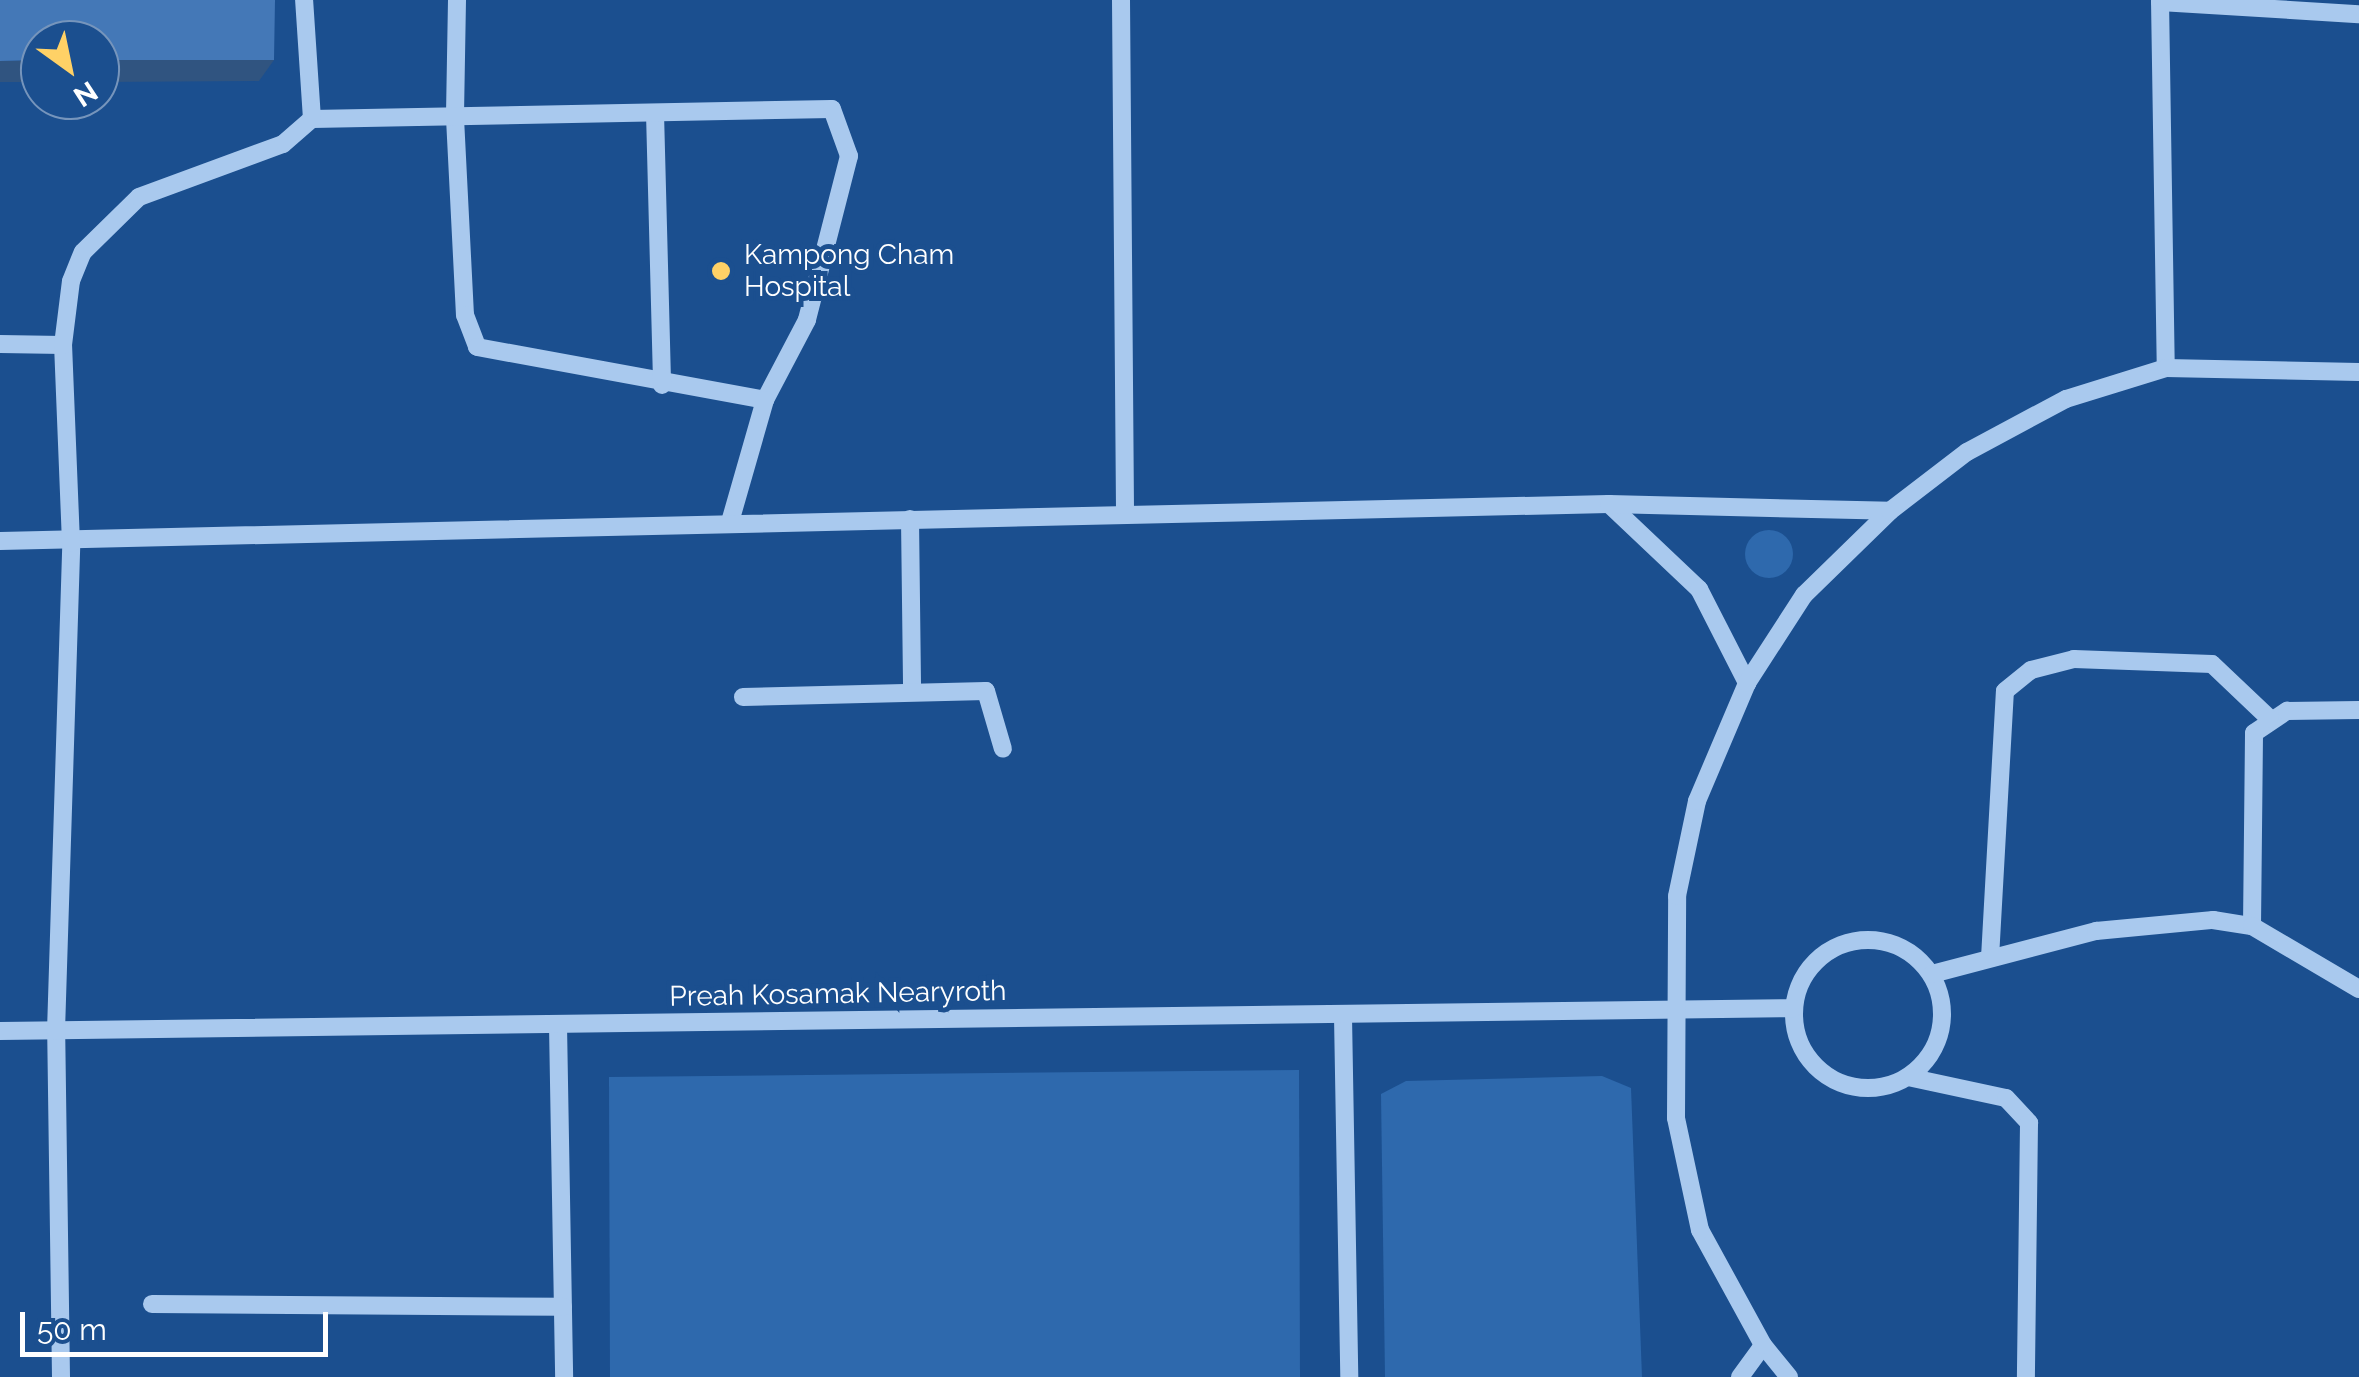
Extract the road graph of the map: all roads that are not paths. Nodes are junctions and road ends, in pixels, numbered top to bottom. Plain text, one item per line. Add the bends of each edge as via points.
1 (304, 0) edge
2 (457, 0) edge
3 (1121, 0) edge
4 (2160, 1) edge
5 (2359, 14) edge
6 (656, 112) junction
7 (455, 118) junction
8 (312, 119) junction
9 (0, 344) edge
10 (63, 345) junction
11 (2166, 368) junction
12 (2359, 372) edge
13 (662, 385) junction
14 (764, 400) junction
15 (1609, 504) junction
16 (1890, 510) junction
17 (1125, 514) junction
18 (910, 518) junction
19 (730, 522) junction
20 (0, 541) edge
21 (70, 543) junction
22 (1747, 683) junction
23 (912, 691) junction
24 (744, 696) dead end
25 (2359, 710) edge
26 (2269, 718) junction
27 (1003, 749) dead end
28 (2252, 926) junction
29 (1990, 958) junction
30 (1932, 974) junction
31 (2359, 989) edge
32 (1793, 1008) junction
33 (1676, 1012) junction
34 (1344, 1016) junction
35 (558, 1025) junction
36 (56, 1031) junction
37 (0, 1032) edge
38 (1908, 1077) junction
39 (152, 1304) dead end
40 (563, 1307) junction
41 (1764, 1345) junction
42 (61, 1377) edge
43 (564, 1377) edge
44 (1349, 1377) edge
45 (1740, 1377) edge
46 (1789, 1377) edge
47 (2026, 1377) edge

1 - 8 street
2 - 7 street
3 - 17 street
4 - 5 street
4 - 11 street
6 - 7 street
6 - 13 street
6 - 14 street via 832,109 843,125 849,156 807,320
7 - 8 street
7 - 13 street via 464,315 476,347
8 - 10 street via 283,144 139,197 114,217 83,252 71,282
9 - 10 street
10 - 21 street
11 - 12 street
11 - 16 street via 2066,399 1967,452
13 - 14 street
14 - 19 street
15 - 16 street
15 - 17 street
15 - 22 street via 1699,589
16 - 22 street via 1804,595
17 - 18 street
18 - 19 street
18 - 23 street
19 - 21 street
20 - 21 street
21 - 36 street
22 - 33 street via 1689,839 1677,896
23 - 24 street
23 - 27 street via 986,690
25 - 26 street via 2287,710
26 - 28 street via 2254,733
26 - 29 street via 2212,664 2074,659 2032,670 2005,691
28 - 29 street via 2213,920 2096,931
28 - 31 street
29 - 30 street
30 - 32 street via 1896,944 1850,941 1811,966
30 - 38 street via 1941,995 1938,1041
32 - 33 street, Preah Kosamak Nearyroth
32 - 38 street via 1800,1043 1820,1072 1863,1088
33 - 34 street, Preah Kosamak Nearyroth
33 - 41 street via 1676,1118 1700,1230
34 - 35 street, Preah Kosamak Nearyroth
34 - 44 street
35 - 36 street, Preah Kosamak Nearyroth
35 - 40 street
36 - 37 street, Preah Kosamak Nearyroth
36 - 42 street
38 - 47 street via 2006,1098 2029,1124
39 - 40 street
40 - 43 street
41 - 45 street
41 - 46 street

